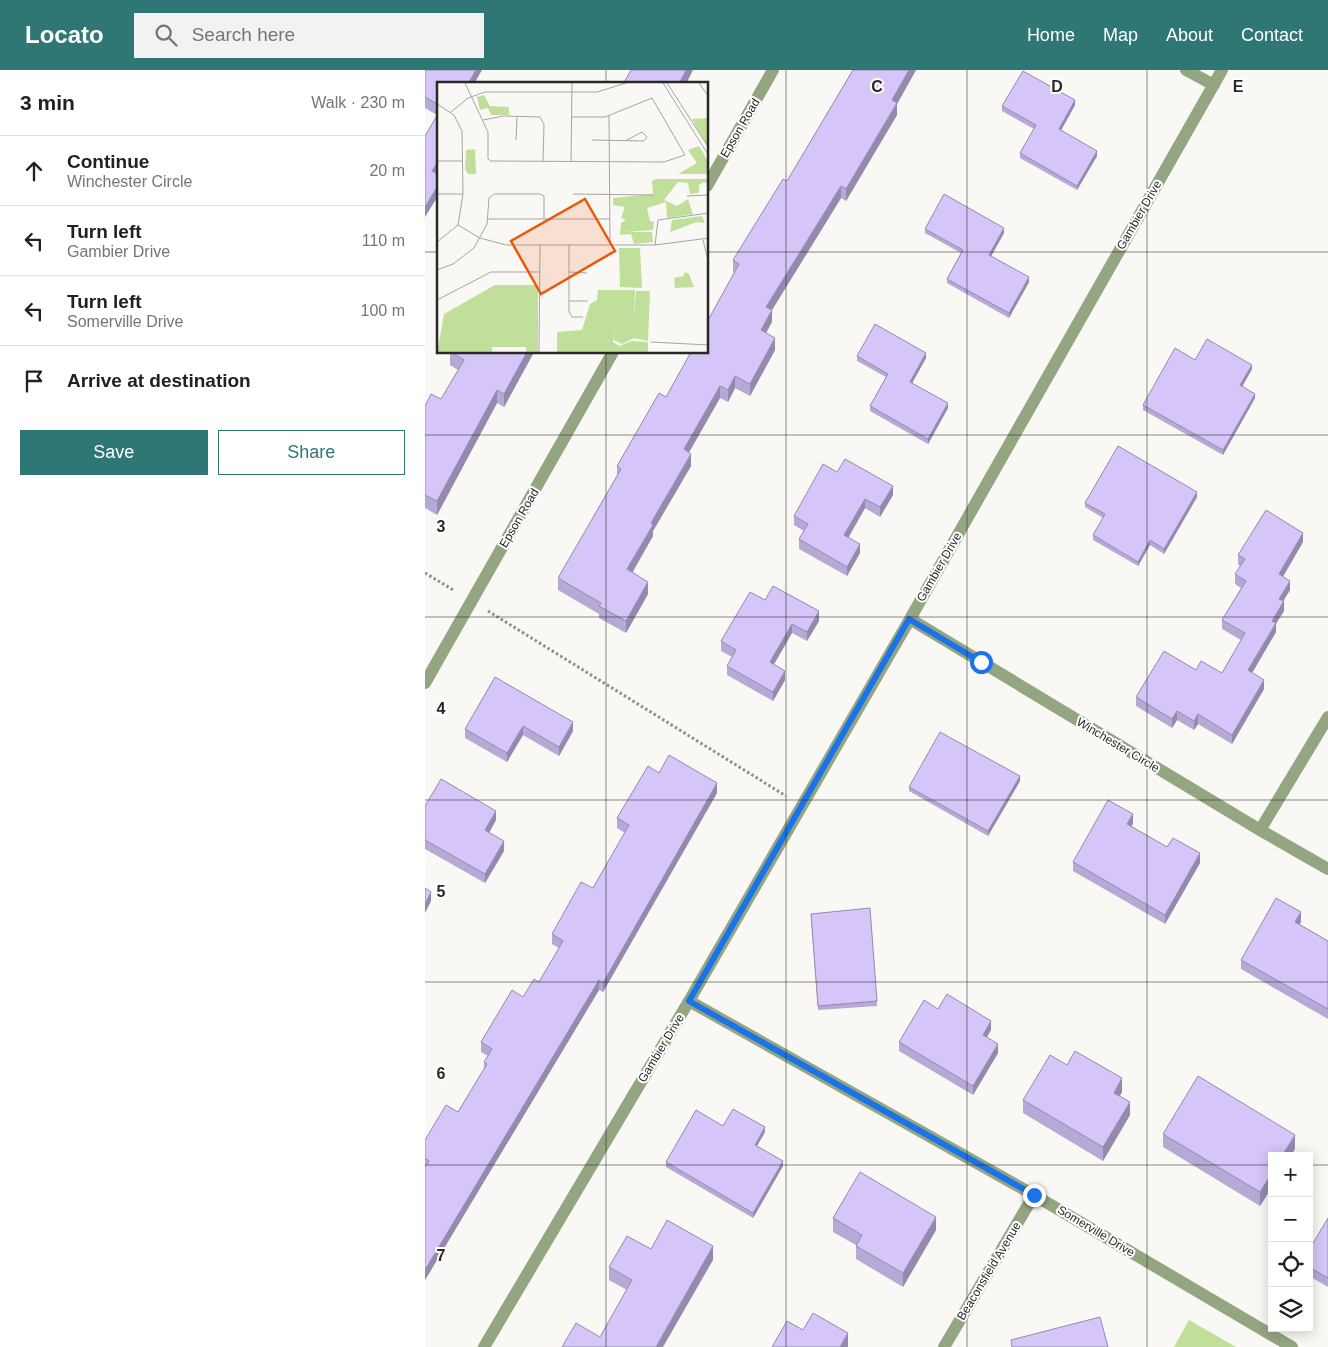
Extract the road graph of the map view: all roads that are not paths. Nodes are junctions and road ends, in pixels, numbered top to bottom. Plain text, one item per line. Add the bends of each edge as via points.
1 (773, 70) edge
2 (1186, 70) edge
3 (1222, 70) edge
4 (1214, 85) junction
5 (709, 182) edge
6 (612, 354) edge
7 (909, 619) junction
8 (425, 683) edge
9 (1328, 717) edge
10 (1260, 830) junction
11 (1328, 869) edge
12 (689, 1001) junction
13 (1034, 1195) junction
14 (484, 1347) edge
15 (944, 1347) edge
16 (1293, 1347) edge

1 - 5 street, Epson Road
2 - 4 street
3 - 4 street, Gambier Drive
4 - 7 street, Gambier Drive
6 - 8 street, Epson Road
7 - 10 street, Winchester Circle
7 - 12 street, Gambier Drive
9 - 10 street
10 - 11 street, Winchester Circle
12 - 13 street, Somerville Drive
12 - 14 street, Gambier Drive
13 - 15 street, Beaconsfield Avenue
13 - 16 street, Somerville Drive

